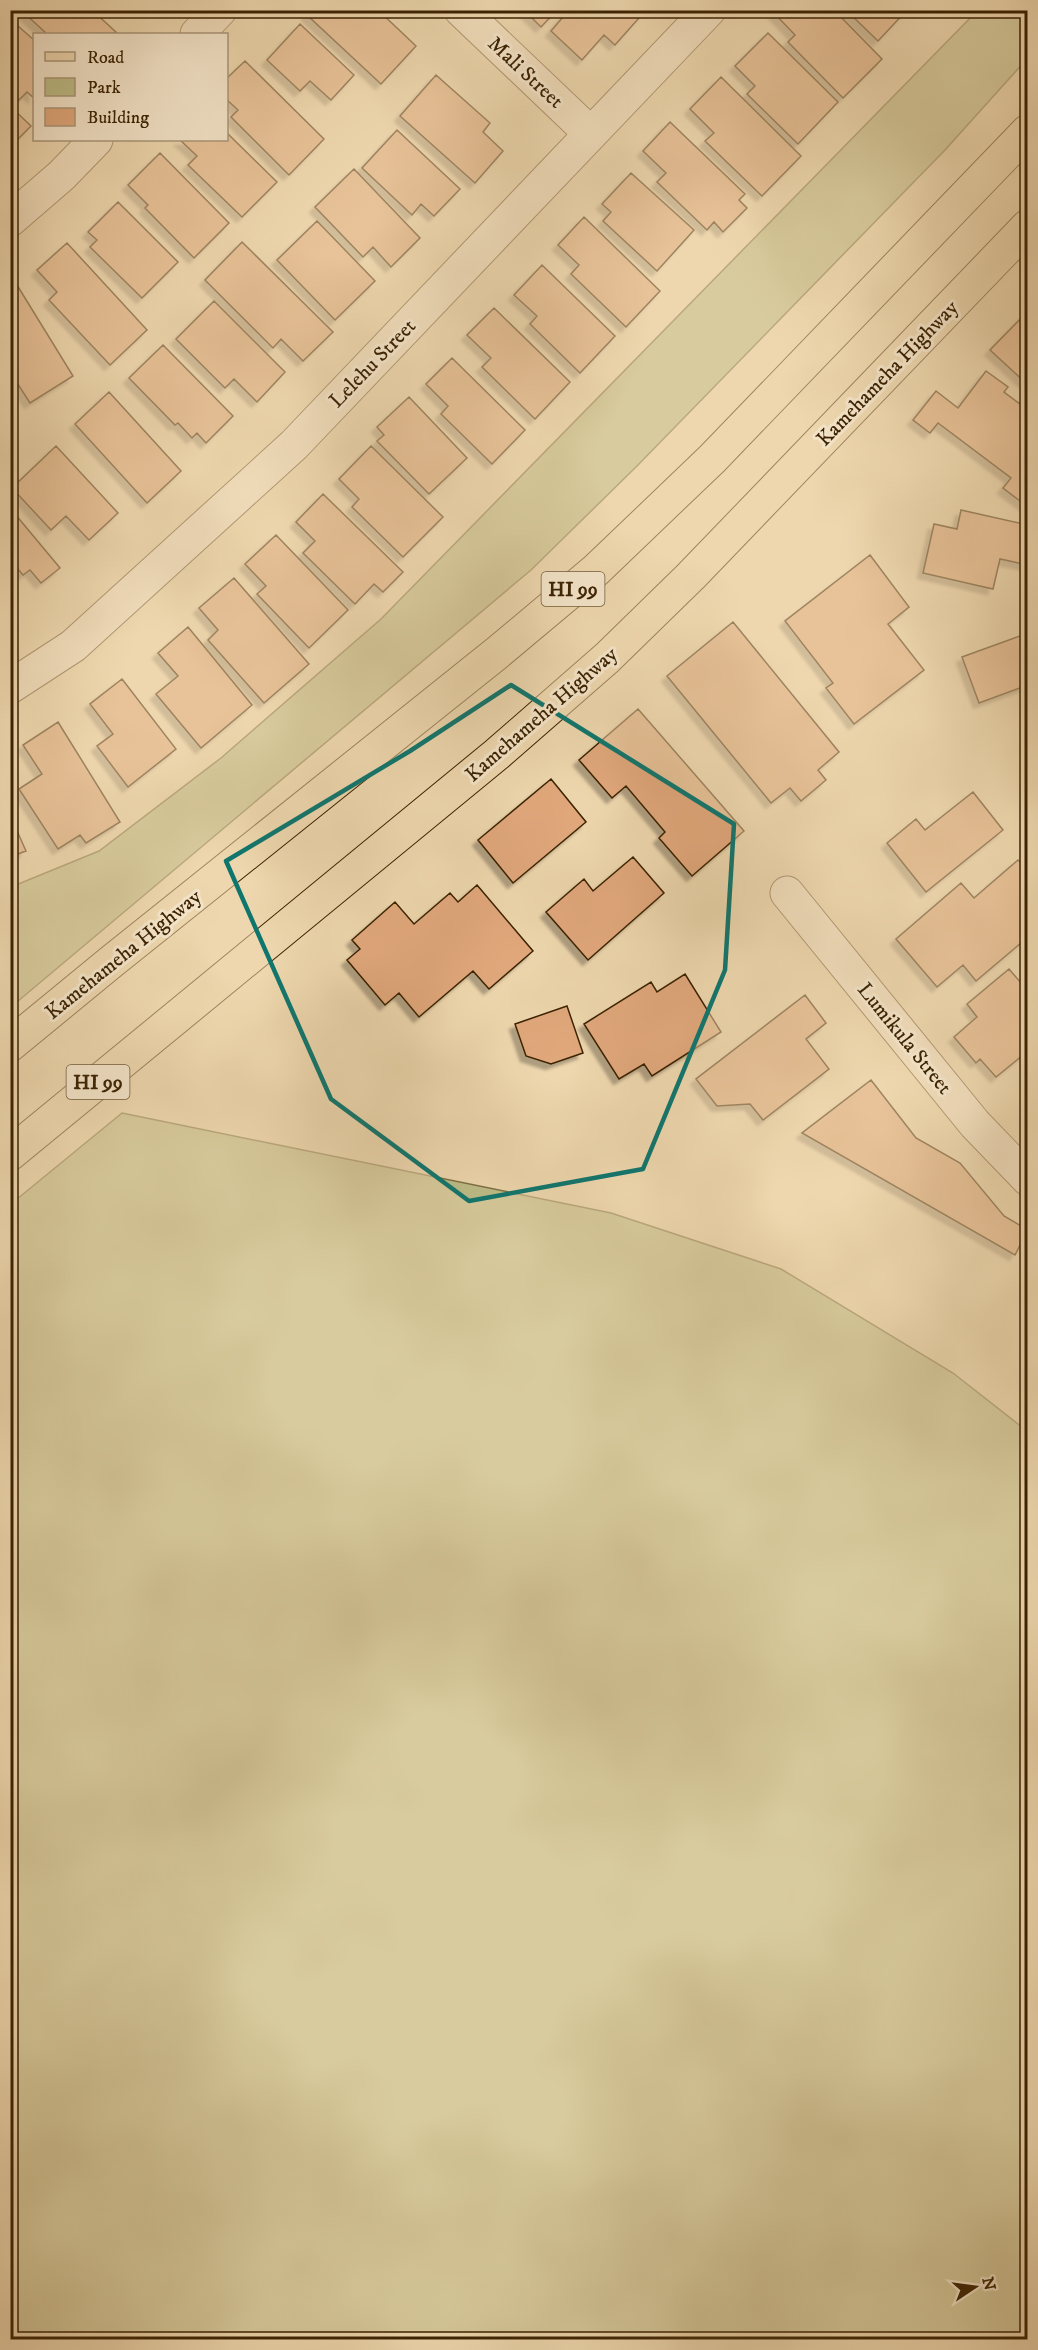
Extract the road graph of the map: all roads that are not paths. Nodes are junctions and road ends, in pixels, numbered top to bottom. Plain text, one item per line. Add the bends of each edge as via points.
1 (220, 10) edge
2 (461, 10) edge
3 (709, 10) edge
4 (198, 33) edge
5 (1028, 131) edge
6 (590, 133) junction
7 (95, 141) edge
8 (10, 220) edge
9 (1028, 226) edge
10 (10, 687) edge
11 (787, 893) dead end
12 (10, 1045) edge
13 (23, 1144) edge
14 (1028, 1179) edge

1 - 4 street
2 - 6 street, Mali Street
3 - 6 street, Lelehu Street
5 - 12 main road, Kamehameha Highway / HI 99 via 712,459 596,570
6 - 10 street, Lelehu Street via 294,445 73,646
7 - 8 street
9 - 13 main road, Kamehameha Highway / HI 99 via 608,658
11 - 14 street, Lumikula Street via 975,1124

